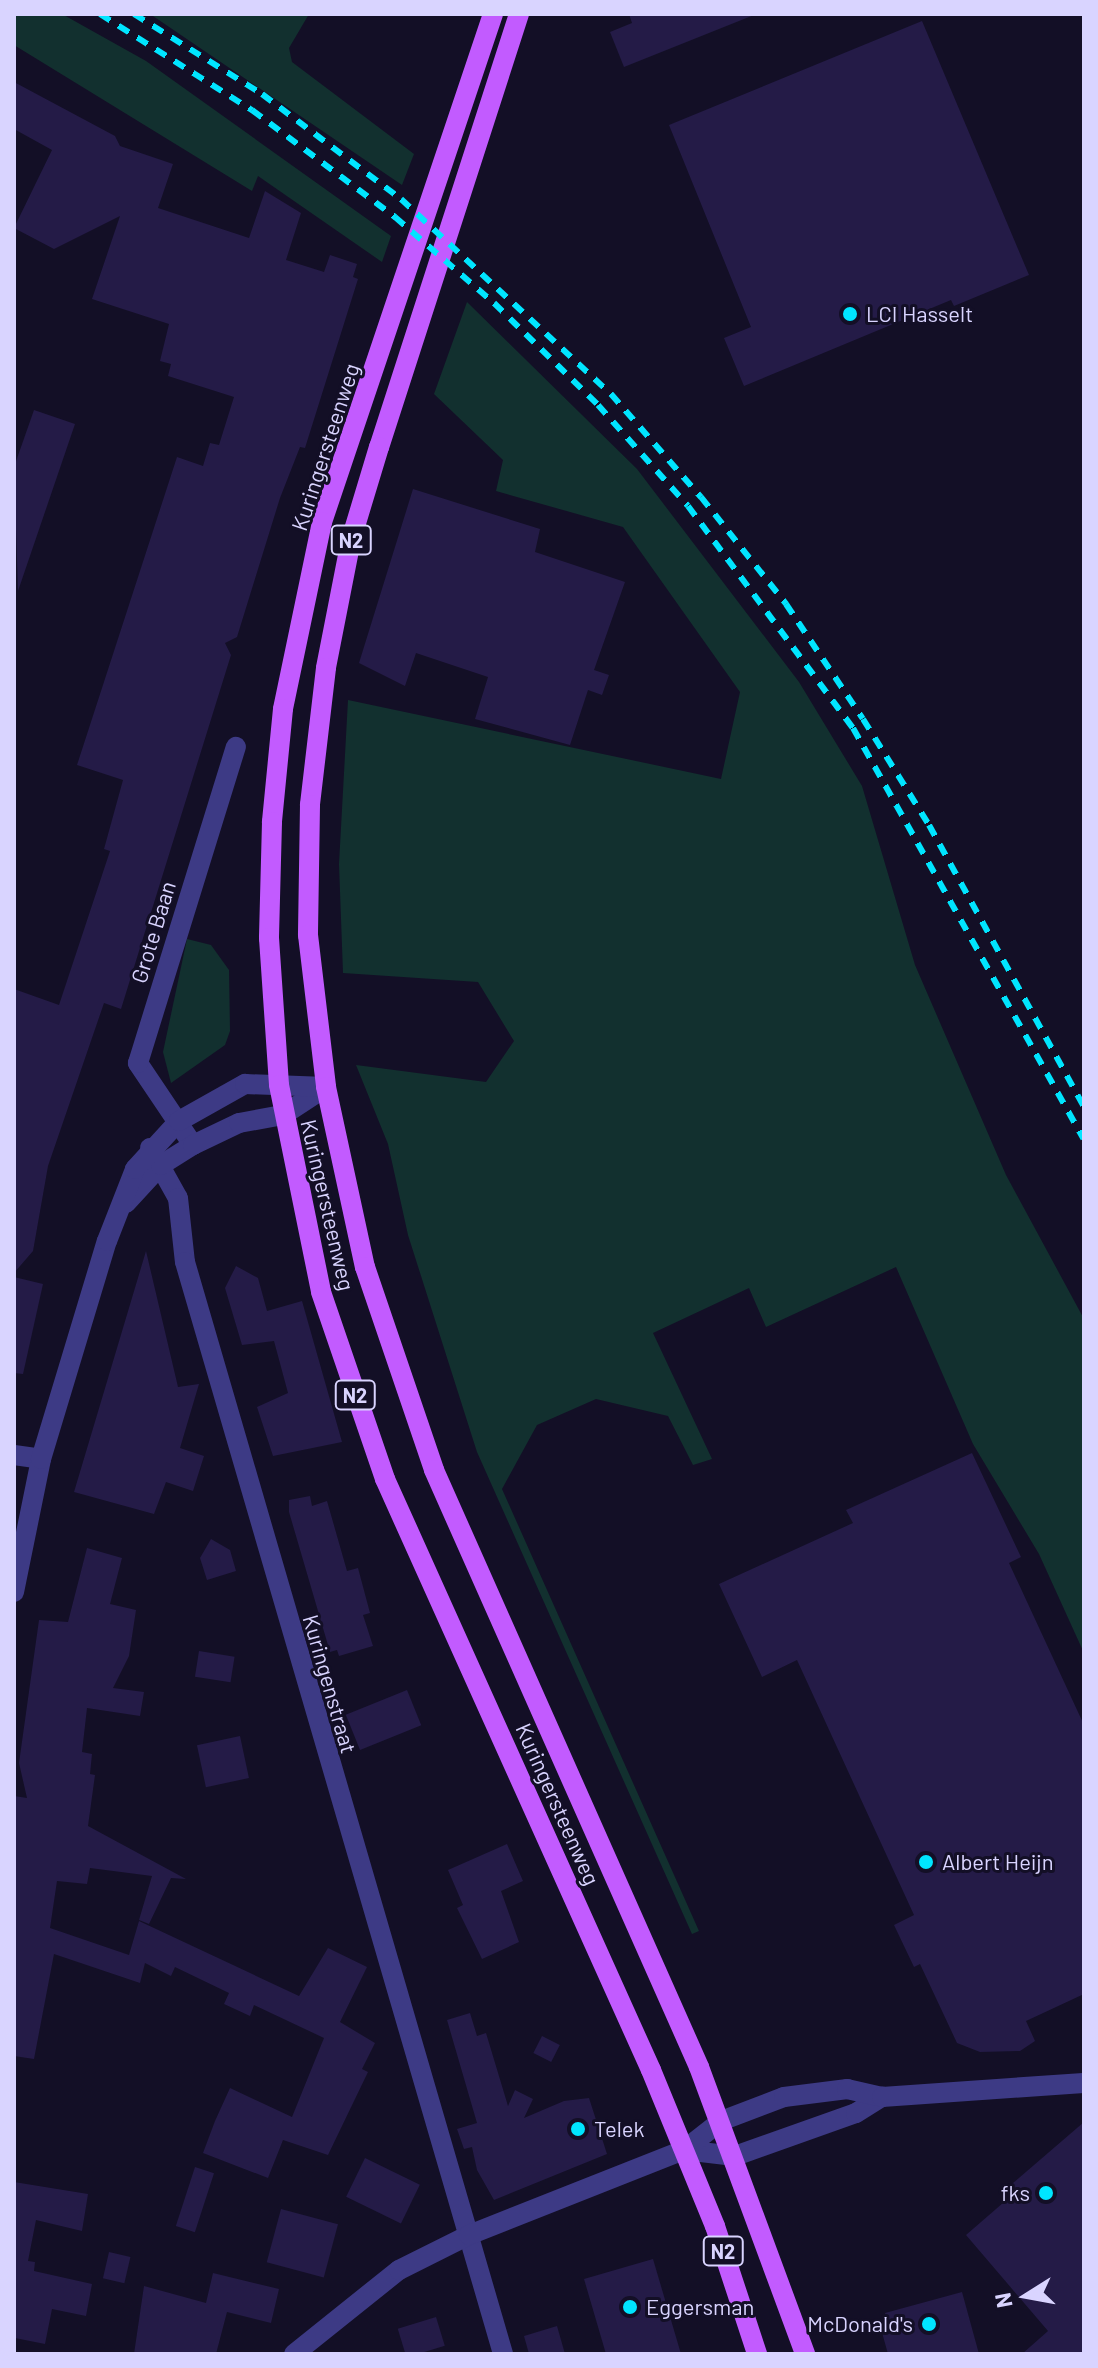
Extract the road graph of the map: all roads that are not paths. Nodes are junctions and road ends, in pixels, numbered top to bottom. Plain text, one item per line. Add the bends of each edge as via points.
1 (493, 14) edge
2 (519, 14) edge
3 (236, 747) dead end
4 (279, 1085) junction
5 (326, 1087) junction
6 (283, 1115) junction
7 (179, 1121) junction
8 (193, 1145) junction
9 (156, 1156) junction
10 (14, 1455) edge
11 (41, 1459) junction
12 (14, 1592) edge
13 (1084, 2083) edge
14 (882, 2097) junction
15 (721, 2121) junction
16 (684, 2150) junction
17 (735, 2156) junction
18 (469, 2235) junction
19 (294, 2354) edge
20 (503, 2354) edge
21 (757, 2354) edge
22 (805, 2354) edge

1 - 4 main road, Kuringersteenweg / N2 via 322,522 283,709 272,822 269,938
2 - 5 main road, Kuringersteenweg / N2 via 351,540 326,668 310,805 308,935
3 - 7 street, Grote Baan via 138,1063
4 - 5 street
4 - 6 main road, Kuringersteenweg / N2
4 - 7 street via 245,1084
5 - 6 street
5 - 15 main road, Kuringersteenweg / N2 via 365,1267 429,1456
6 - 8 street via 239,1123
6 - 16 main road, Kuringersteenweg / N2 via 321,1292 385,1479
7 - 8 street, Grote Baan
7 - 9 street
8 - 9 street
9 - 11 street via 135,1169 118,1212
9 - 18 street, Kuringenstraat via 178,1198 185,1262
10 - 11 street
11 - 12 street
13 - 14 street
14 - 15 street via 847,2089 784,2097
14 - 17 street via 856,2113
15 - 16 street
15 - 17 main road, Kuringersteenweg / N2
16 - 17 street
16 - 18 street
16 - 21 main road, Kuringersteenweg / N2
17 - 22 main road, Kuringersteenweg / N2
18 - 19 street via 399,2270
18 - 20 street, Kuringenstraat

